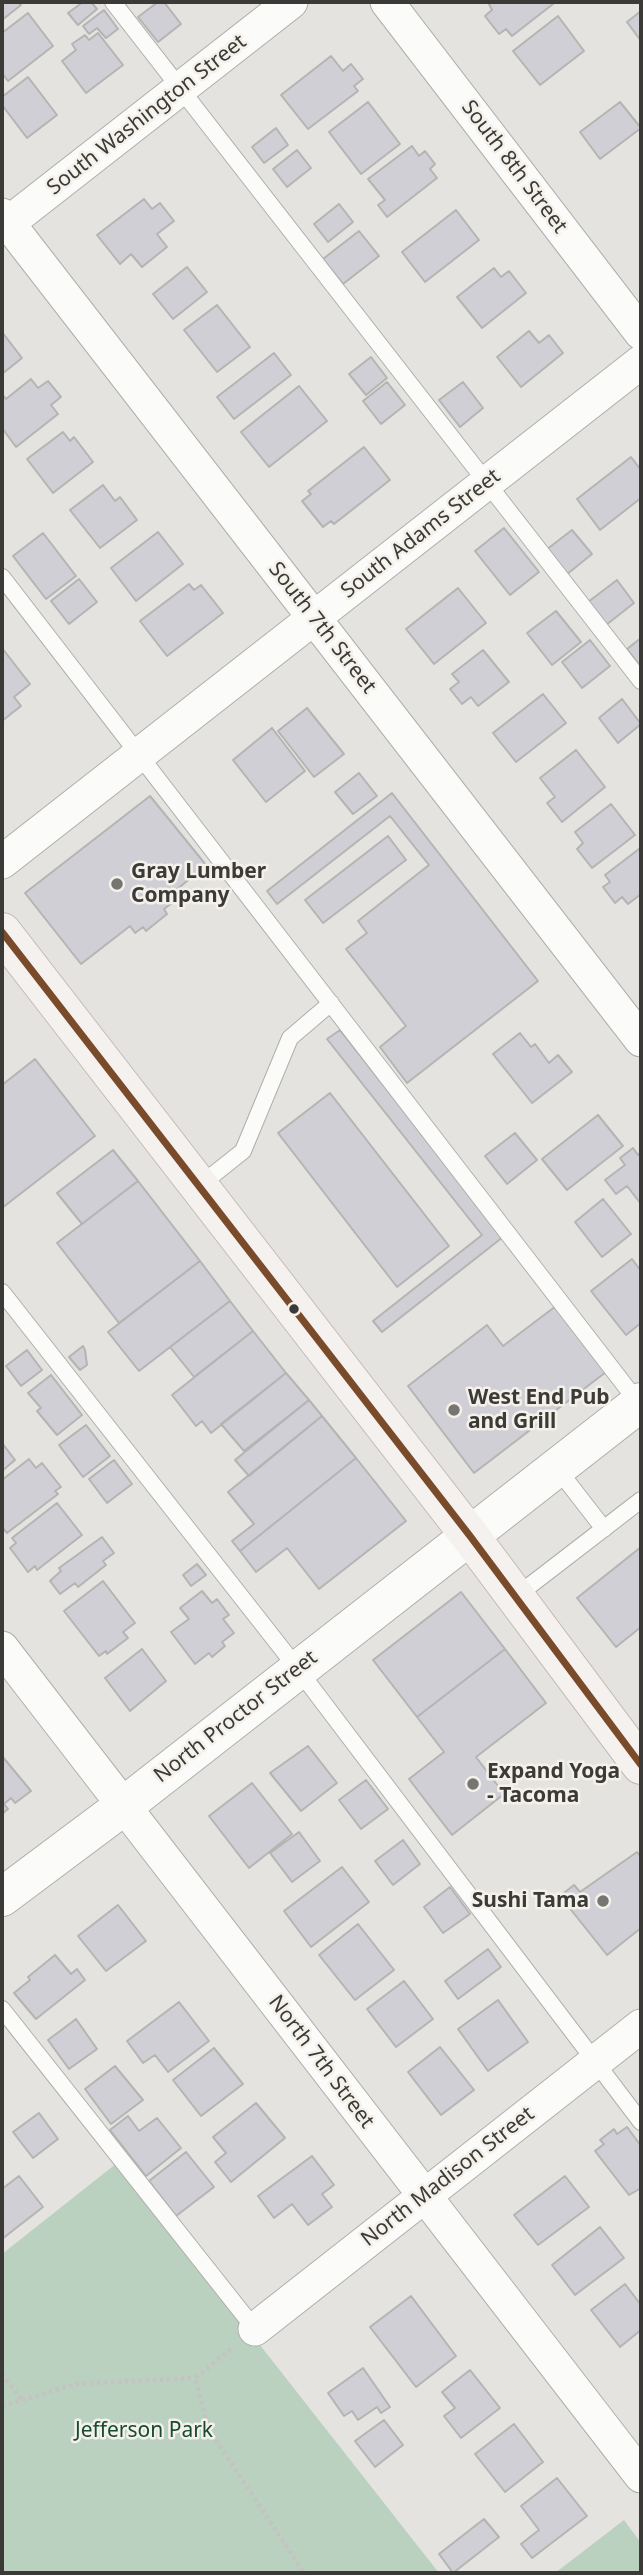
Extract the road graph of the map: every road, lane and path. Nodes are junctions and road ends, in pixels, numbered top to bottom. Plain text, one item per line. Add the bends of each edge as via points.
1 (113, 2) edge
2 (291, 2) edge
3 (387, 2) edge
4 (181, 88) junction
5 (4, 222) edge
6 (641, 333) edge
7 (641, 362) edge
8 (487, 483) junction
9 (2, 577) edge
10 (314, 618) junction
11 (641, 681) edge
12 (139, 755) junction
13 (2, 862) edge
14 (2, 932) edge
15 (331, 1003) junction
16 (641, 1040) edge
17 (198, 1186) junction
18 (2, 1292) edge
19 (640, 1404) edge
20 (556, 1467) junction
21 (641, 1500) edge
22 (604, 1529) junction
23 (470, 1536) junction
24 (515, 1597) junction
25 (2, 1647) edge
26 (297, 1668) junction
27 (641, 1765) edge
28 (125, 1805) junction
29 (2, 1897) edge
30 (2, 2009) edge
31 (641, 2026) edge
32 (595, 2063) junction
33 (641, 2122) edge
34 (424, 2197) junction
35 (255, 2329) junction
36 (2, 2374) edge
37 (195, 2378) junction
38 (22, 2400) junction
39 (2, 2406) edge
40 (641, 2476) edge
41 (304, 2573) edge

1 - 4 lane
2 - 4 street, South Washington Street
3 - 6 street, South 8th Street
4 - 5 street, South Washington Street
4 - 8 lane
5 - 10 street, South 7th Street
7 - 8 street, South Adams Street
8 - 10 street, South Adams Street
8 - 11 lane
9 - 12 lane
10 - 12 street, South Adams Street
10 - 16 street, South 7th Street
12 - 13 street, South Adams Street
12 - 15 lane
14 - 17 main road
15 - 17 lane via 290,1038 243,1150
15 - 19 lane
17 - 23 main road
18 - 26 lane
19 - 20 street, North Proctor Street
20 - 22 lane
20 - 23 street, North Proctor Street
21 - 22 lane
22 - 24 lane
23 - 24 main road
23 - 26 street, North Proctor Street
24 - 27 main road
25 - 28 street, North 7th Street
26 - 28 street, North Proctor Street
26 - 32 lane
28 - 29 street, North Proctor Street
28 - 34 street, North 7th Street
30 - 35 lane
31 - 32 street, North Madison Street
32 - 33 lane
32 - 34 street, North Madison Street
34 - 35 street, North Madison Street
34 - 40 street, North 7th Street
35 - 37 path
36 - 38 path
37 - 38 path via 76,2384
37 - 41 path via 208,2428
38 - 39 path

